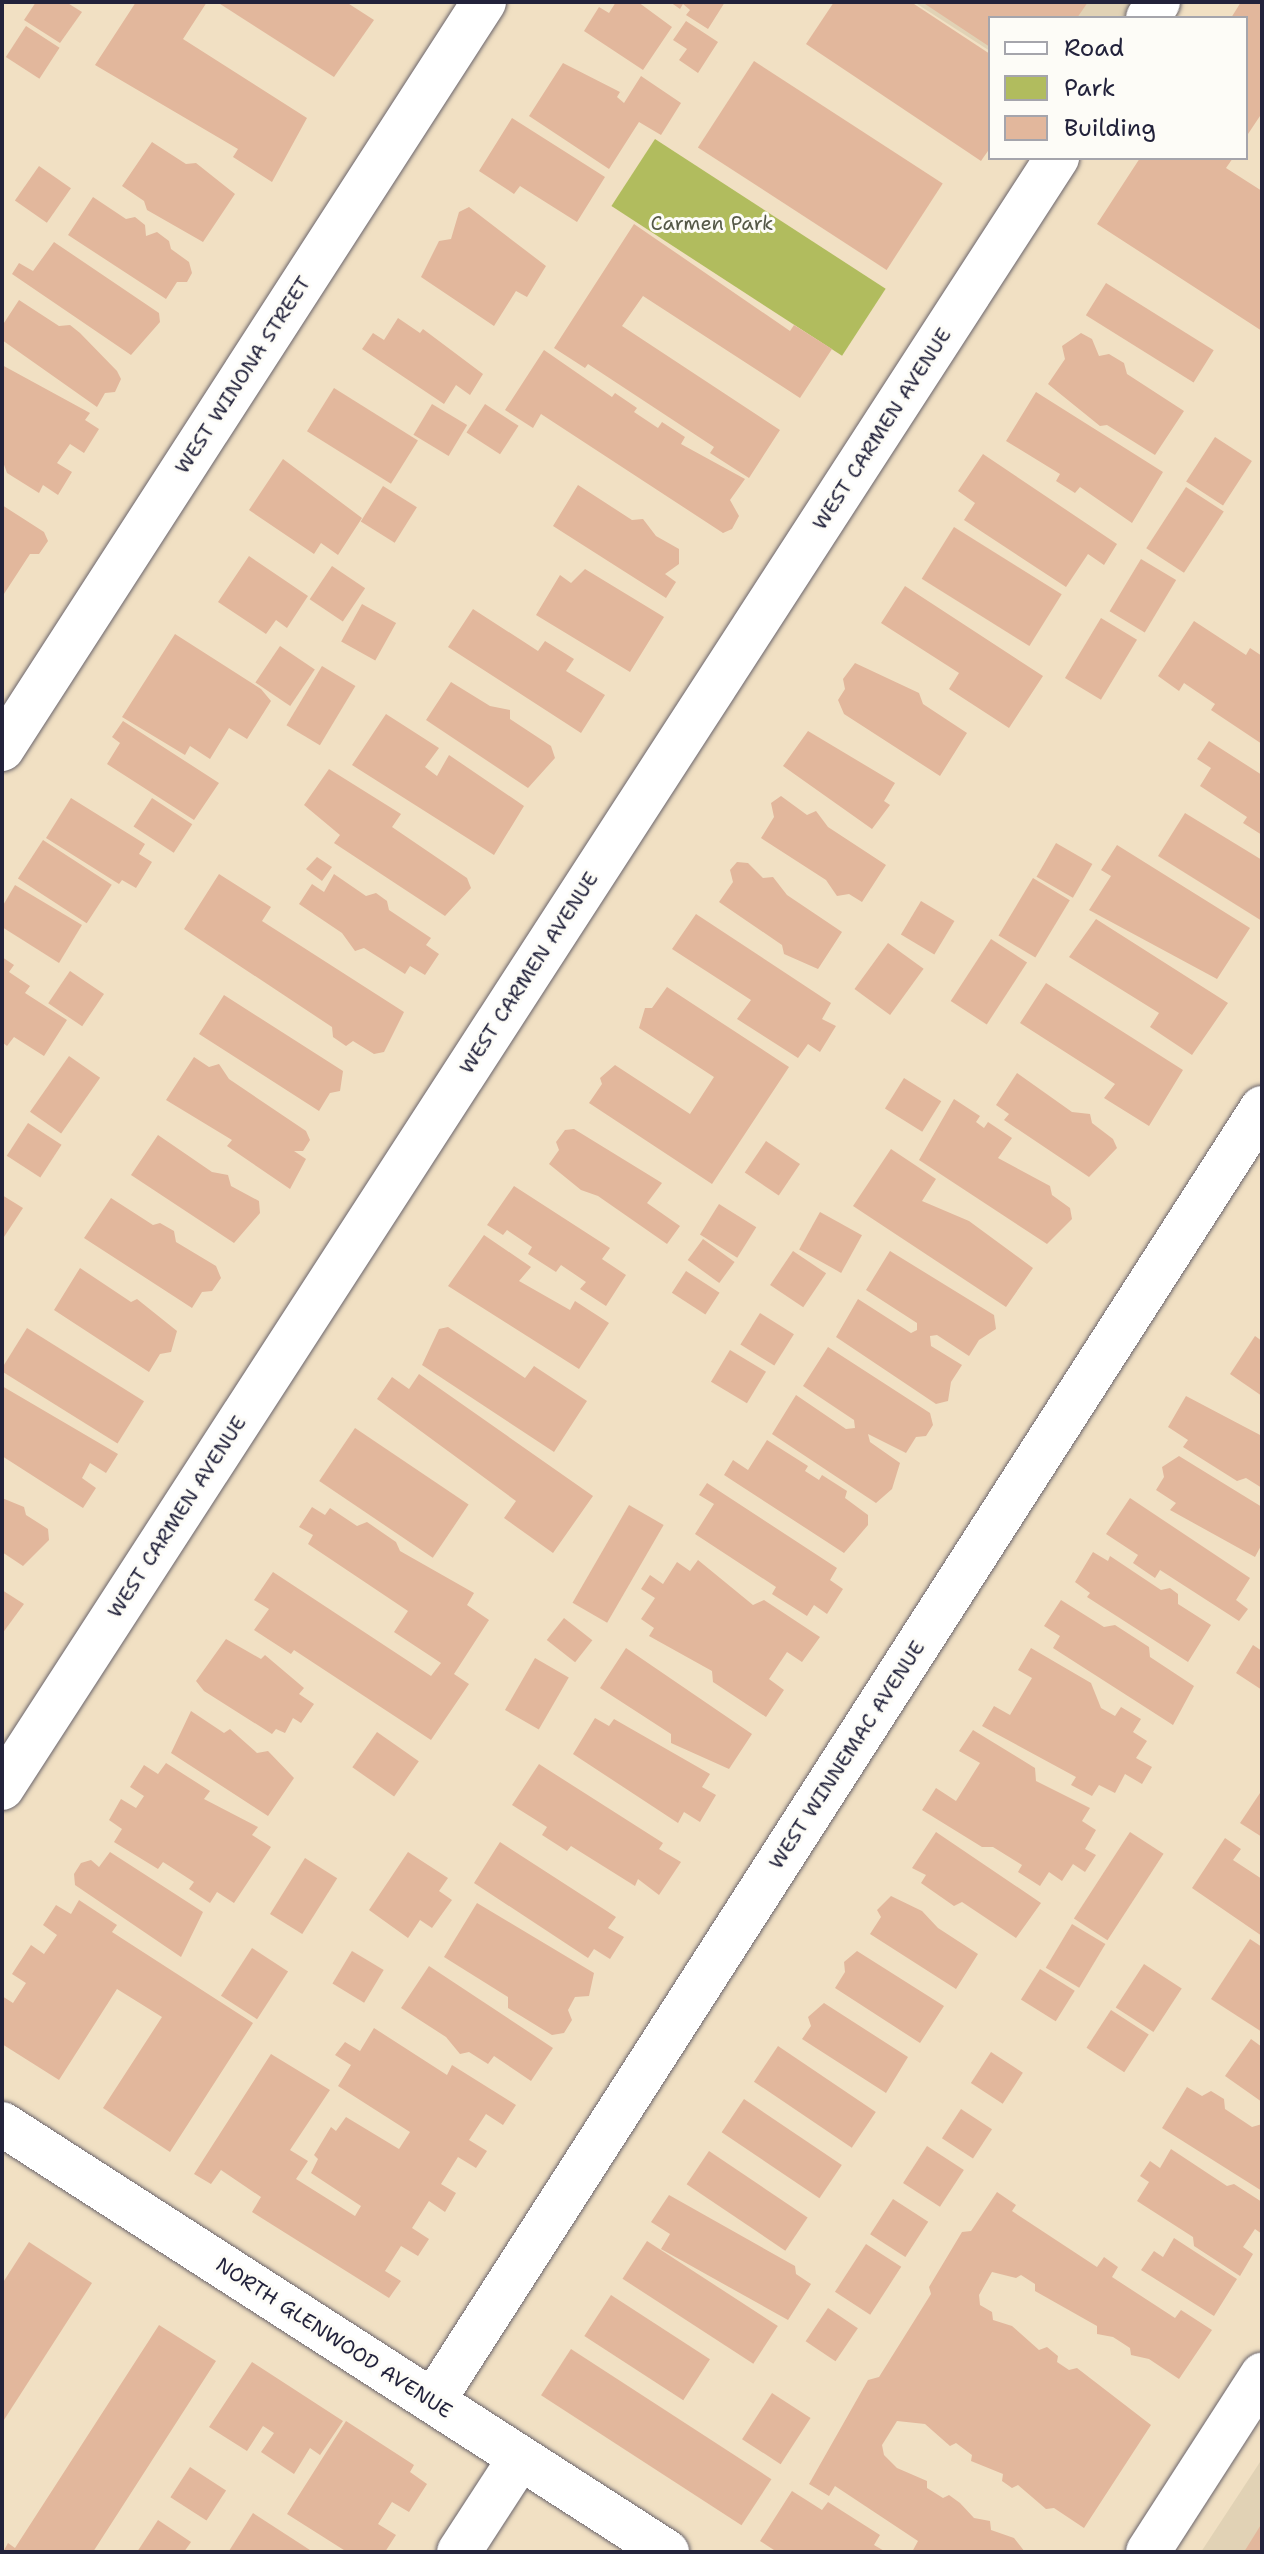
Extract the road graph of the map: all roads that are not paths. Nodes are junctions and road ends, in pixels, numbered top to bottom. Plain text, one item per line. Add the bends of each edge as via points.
1 (484, 2) edge
2 (1056, 160) edge
3 (2, 749) edge
4 (1262, 1108) edge
5 (2, 1788) edge
6 (2, 2124) edge
7 (1262, 2375) edge
8 (433, 2401) junction
9 (520, 2458) junction
10 (459, 2552) edge
11 (667, 2552) edge
12 (1148, 2552) edge

1 - 3 street, WEST WINONA STREET
2 - 5 street, WEST CARMEN AVENUE
4 - 8 street, WEST WINNEMAC AVENUE
6 - 8 street, NORTH GLENWOOD AVENUE
7 - 12 street
8 - 9 street, NORTH GLENWOOD AVENUE
9 - 10 street
9 - 11 street, NORTH GLENWOOD AVENUE

